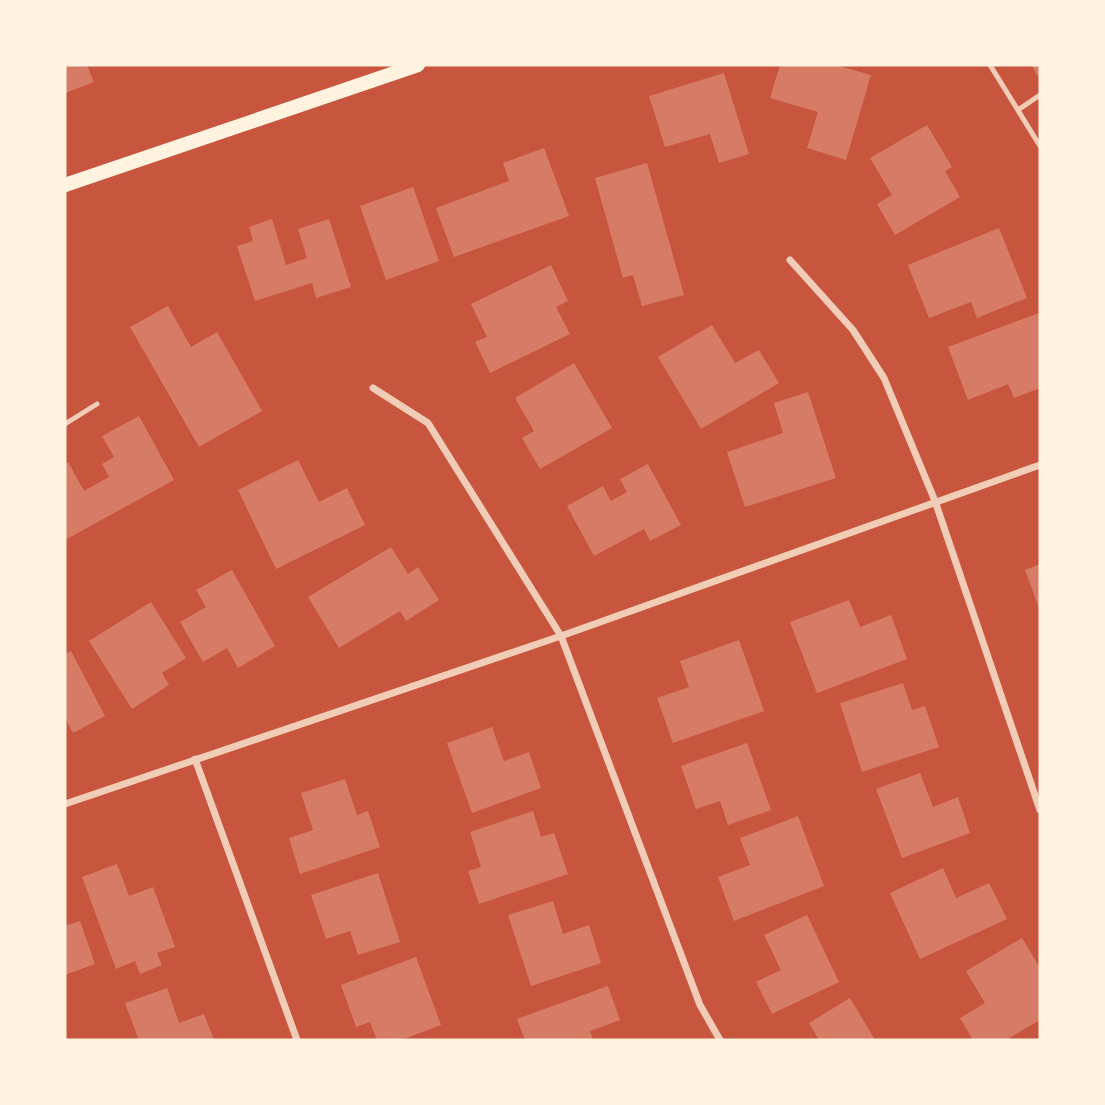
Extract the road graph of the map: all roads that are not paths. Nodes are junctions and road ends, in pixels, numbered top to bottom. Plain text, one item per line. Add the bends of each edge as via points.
1 (418, 65) edge
2 (990, 65) edge
3 (1040, 95) edge
4 (1018, 110) junction
5 (1040, 146) edge
6 (65, 185) edge
7 (790, 260) dead end
8 (373, 388) dead end
9 (97, 404) dead end
10 (65, 415) edge
11 (66, 423) edge
12 (1040, 465) edge
13 (935, 501) junction
14 (561, 636) junction
15 (195, 759) junction
16 (65, 804) edge
17 (1040, 810) edge
18 (297, 1040) edge
19 (720, 1040) edge

1 - 6 main road
2 - 4 lane
3 - 4 lane
4 - 5 lane
7 - 13 street via 853,330 884,378
8 - 14 street via 428,423
9 - 11 lane
10 - 11 lane
12 - 13 street
13 - 14 street
13 - 17 street
14 - 15 street
14 - 19 street via 700,1005
15 - 16 street
15 - 18 street

